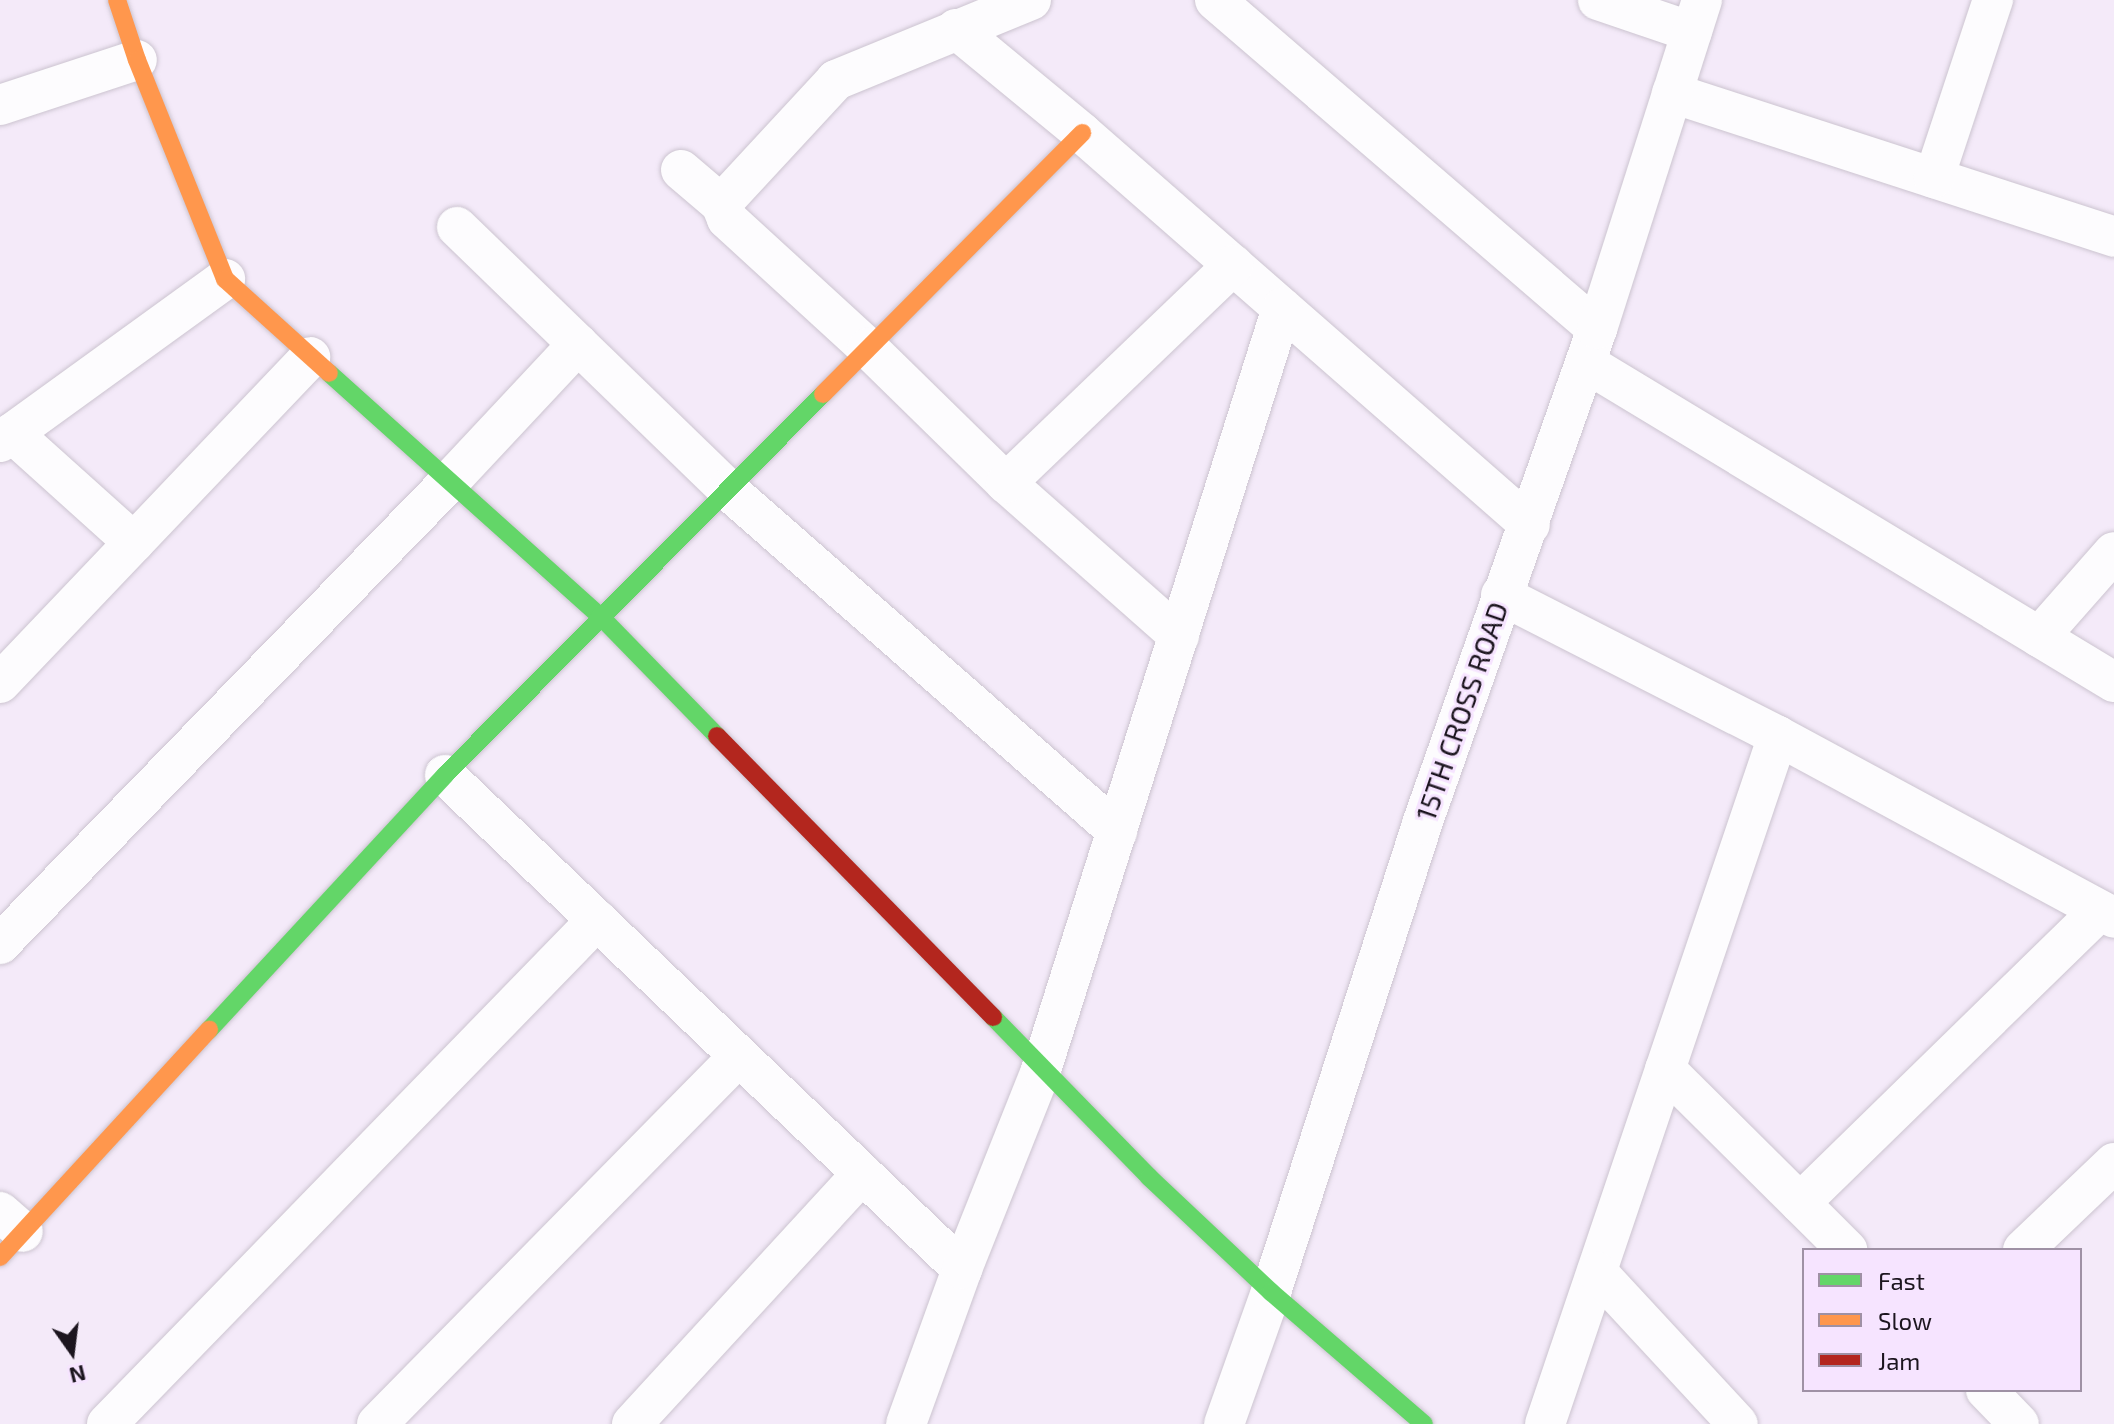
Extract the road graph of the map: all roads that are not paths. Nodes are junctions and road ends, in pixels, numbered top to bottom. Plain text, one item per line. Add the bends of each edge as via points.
1 (117, 0) edge
2 (1031, 0) edge
3 (1215, 0) edge
4 (1598, 0) edge
5 (1993, 0) edge
6 (1697, 16) edge
7 (956, 29) junction
8 (137, 60) junction
9 (1672, 93) junction
10 (0, 105) edge
11 (1082, 133) junction
12 (681, 170) dead end
13 (1934, 178) junction
14 (721, 204) junction
15 (457, 227) dead end
16 (2114, 237) edge
17 (1233, 265) junction
18 (225, 279) junction
19 (1282, 308) junction
20 (578, 344) junction
21 (1592, 346) junction
22 (868, 348) junction
23 (310, 357) junction
24 (6, 438) edge
25 (449, 482) junction
26 (1006, 483) junction
27 (727, 489) junction
28 (1530, 525) junction
29 (134, 543) junction
30 (2114, 552) edge
31 (1501, 595) junction
32 (600, 616) junction
33 (1179, 636) junction
34 (2039, 637) junction
35 (2114, 682) edge
36 (0, 683) edge
37 (1778, 736) junction
38 (445, 775) junction
39 (1117, 831) junction
40 (2107, 914) edge
41 (597, 920) junction
42 (0, 944) edge
43 (739, 1056) junction
44 (1665, 1069) junction
45 (1041, 1070) junction
46 (2114, 1163) edge
47 (862, 1174) junction
48 (1800, 1203) junction
49 (8, 1234) edge
50 (1845, 1248) edge
51 (2025, 1248) edge
52 (962, 1269) junction
53 (1597, 1272) junction
54 (1271, 1292) junction
55 (1988, 1392) edge
56 (107, 1424) edge
57 (377, 1424) edge
58 (632, 1424) edge
59 (906, 1424) edge
60 (1224, 1424) edge
61 (1424, 1424) edge
62 (1545, 1424) edge
63 (1738, 1424) edge
64 (2019, 1424) edge

1 - 8 street
2 - 7 street
3 - 21 street
4 - 6 street
5 - 13 street
6 - 9 street, 15TH CROSS ROAD
7 - 11 street
7 - 14 street via 836,80
8 - 10 street
8 - 18 street
9 - 13 street
9 - 21 street, 15TH CROSS ROAD
11 - 17 street
11 - 22 street
12 - 14 street
13 - 16 street
14 - 22 street via 727,219
15 - 20 street
17 - 19 street
17 - 26 street
18 - 23 street
18 - 24 street
19 - 28 street
19 - 33 street
20 - 25 street
20 - 27 street
21 - 28 street, 15TH CROSS ROAD
21 - 34 street
22 - 26 street
22 - 27 street
23 - 25 street
23 - 29 street
24 - 29 street
25 - 32 street
25 - 42 street
26 - 33 street
27 - 32 street
27 - 39 street
28 - 31 street, 15TH CROSS ROAD
29 - 36 street
30 - 34 street
31 - 37 street
31 - 54 street, 15TH CROSS ROAD
32 - 38 street
32 - 45 street
33 - 39 street
34 - 35 street
37 - 40 street
37 - 44 street
38 - 41 street
38 - 49 street
39 - 45 street
40 - 48 street
41 - 43 street
41 - 56 street
43 - 47 street
43 - 57 street
44 - 48 street
44 - 53 street
45 - 52 street
45 - 54 street
46 - 51 street
47 - 52 street
47 - 58 street
48 - 50 street
52 - 59 street
53 - 62 street
53 - 63 street
54 - 60 street, 15TH CROSS ROAD
54 - 61 street
55 - 64 street

